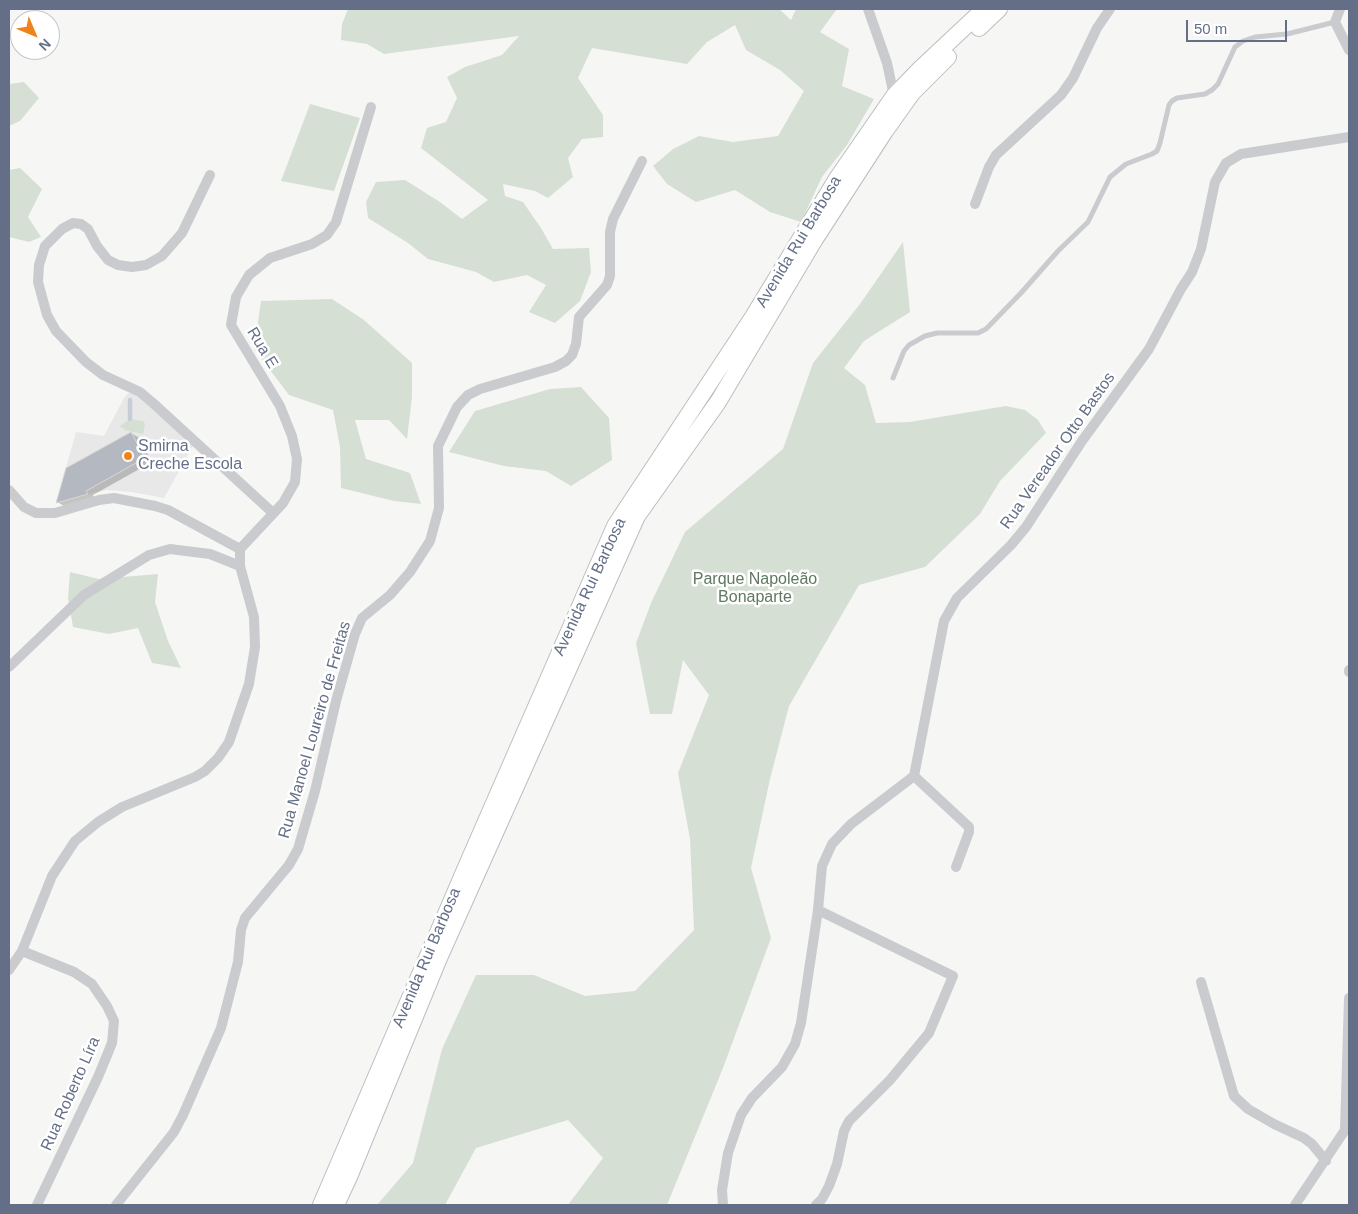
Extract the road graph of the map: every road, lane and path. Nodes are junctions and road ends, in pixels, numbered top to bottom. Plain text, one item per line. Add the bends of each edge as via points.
1 (868, 9) edge
2 (984, 9) edge
3 (999, 9) edge
4 (1110, 9) edge
5 (1340, 9) edge
6 (1335, 22) junction
7 (1349, 50) edge
8 (894, 96) junction
9 (371, 107) dead end
10 (1349, 136) edge
11 (642, 161) dead end
12 (210, 175) dead end
13 (975, 204) dead end
14 (893, 378) dead end
15 (9, 490) edge
16 (273, 513) junction
17 (240, 549) junction
18 (240, 566) junction
19 (9, 667) edge
20 (914, 776) junction
21 (956, 867) dead end
22 (818, 910) junction
23 (22, 951) junction
24 (9, 970) edge
25 (1201, 982) dead end
26 (1349, 998) edge
27 (1326, 1161) junction
28 (37, 1205) edge
29 (116, 1205) edge
30 (321, 1205) edge
31 (336, 1205) edge
32 (722, 1205) edge
33 (816, 1205) edge
34 (1295, 1205) edge

1 - 8 street via 887,63
2 - 8 main road, Avenida Rui Barbosa
3 - 31 main road, Avenida Rui Barbosa via 912,93 815,239 718,402 637,516 443,949
4 - 13 street via 1061,95 996,155
5 - 6 street
6 - 7 street
6 - 14 lane via 1287,34 1255,37 1235,47 1218,84 1205,94 1172,101 1157,151 1126,164 1110,177 1088,222 986,329 978,333 925,336 904,351
8 - 30 main road, Avenida Rui Barbosa via 838,177 753,317 615,526
9 - 16 street, Rua E via 336,222 327,235 312,244 270,258 249,276 236,297 231,326 280,406 292,436 296,459 295,482
10 - 20 street, Rua Vereador Otto Bastos via 1241,154 1226,163 1215,182 1201,249 1192,272 1148,349 1026,527 957,598 944,621
11 - 29 street, Rua Manoel Loureiro de Freitas via 610,232 607,285 579,317 572,355 555,367 480,389 468,395 457,407 438,446 439,508 430,541 390,595 362,618 336,701 298,849 246,918 221,1028 183,1115 174,1132
12 - 16 street via 182,233 162,256 146,265 118,265 108,260 88,229 73,223 62,228 45,246 38,282 56,331 86,362 104,375 140,392
15 - 17 street via 24,507 36,513 55,513 114,498 156,506
16 - 17 street, Rua E
17 - 18 street
18 - 19 street via 210,554 170,549 149,555 84,595
18 - 23 street via 254,617 255,646 249,684 229,742 205,771 122,807 75,841 52,876
20 - 21 street via 969,827
20 - 22 street via 851,824 832,844 822,866
22 - 32 street via 795,1044 782,1067 752,1098 741,1115 728,1153
22 - 33 street via 953,976 929,1033 890,1080 849,1121 844,1130 838,1164
23 - 24 street
23 - 28 street, Rua Roberto Líra via 74,972 92,984 114,1022 112,1043 98,1077
25 - 27 street via 1234,1096 1248,1109 1312,1144
26 - 27 street via 1345,1130
27 - 34 street

